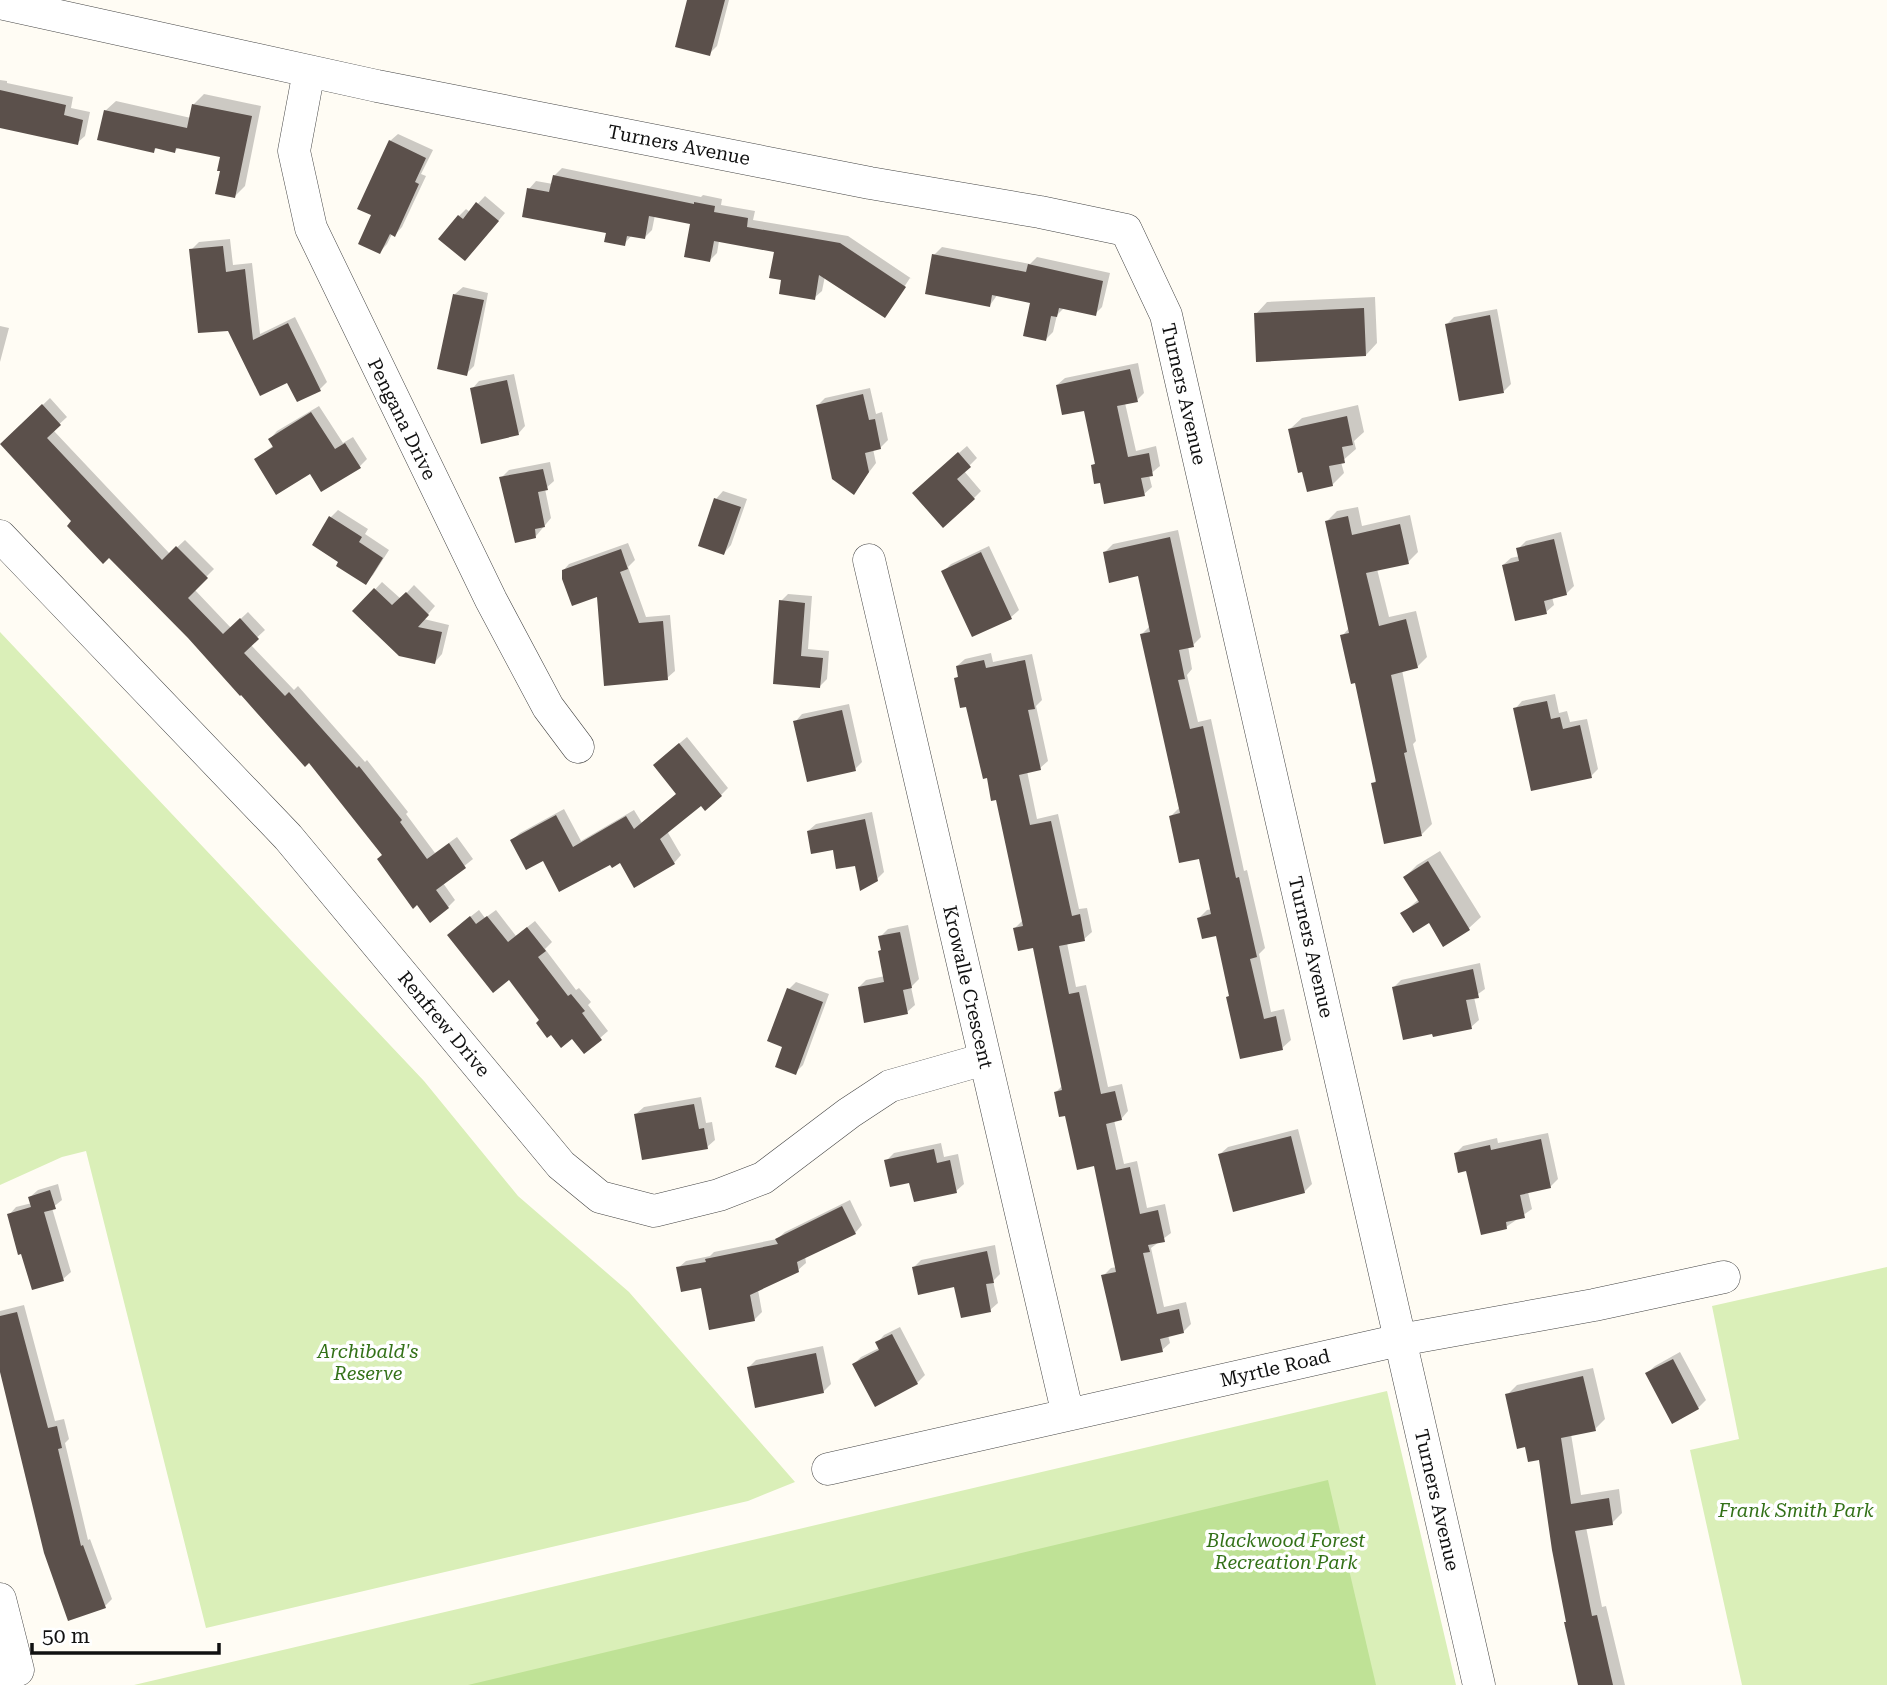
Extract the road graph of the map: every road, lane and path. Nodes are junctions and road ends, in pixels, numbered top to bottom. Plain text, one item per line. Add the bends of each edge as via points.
1 (0, 3) edge
2 (309, 71) junction
3 (0, 536) edge
4 (869, 560) dead end
5 (578, 747) dead end
6 (985, 1059) junction
7 (1724, 1277) dead end
8 (1400, 1340) junction
9 (1068, 1415) junction
10 (828, 1469) dead end
11 (0, 1599) edge
12 (9, 1672) edge
13 (1479, 1685) edge

1 - 2 street, Turners Avenue
2 - 5 street, Pengana Drive via 294,151 311,228 491,600 548,707
2 - 8 street, Turners Avenue via 1126,230 1166,315
3 - 6 street, Renfrew Drive via 288,837 561,1165 600,1197 654,1211 719,1195 763,1178 890,1086
4 - 6 street, Krowalle Crescent
6 - 9 street, Krowalle Crescent
7 - 8 street, Myrtle Road
8 - 9 street, Myrtle Road
8 - 13 street, Turners Avenue
9 - 10 street, Myrtle Road
11 - 12 street

